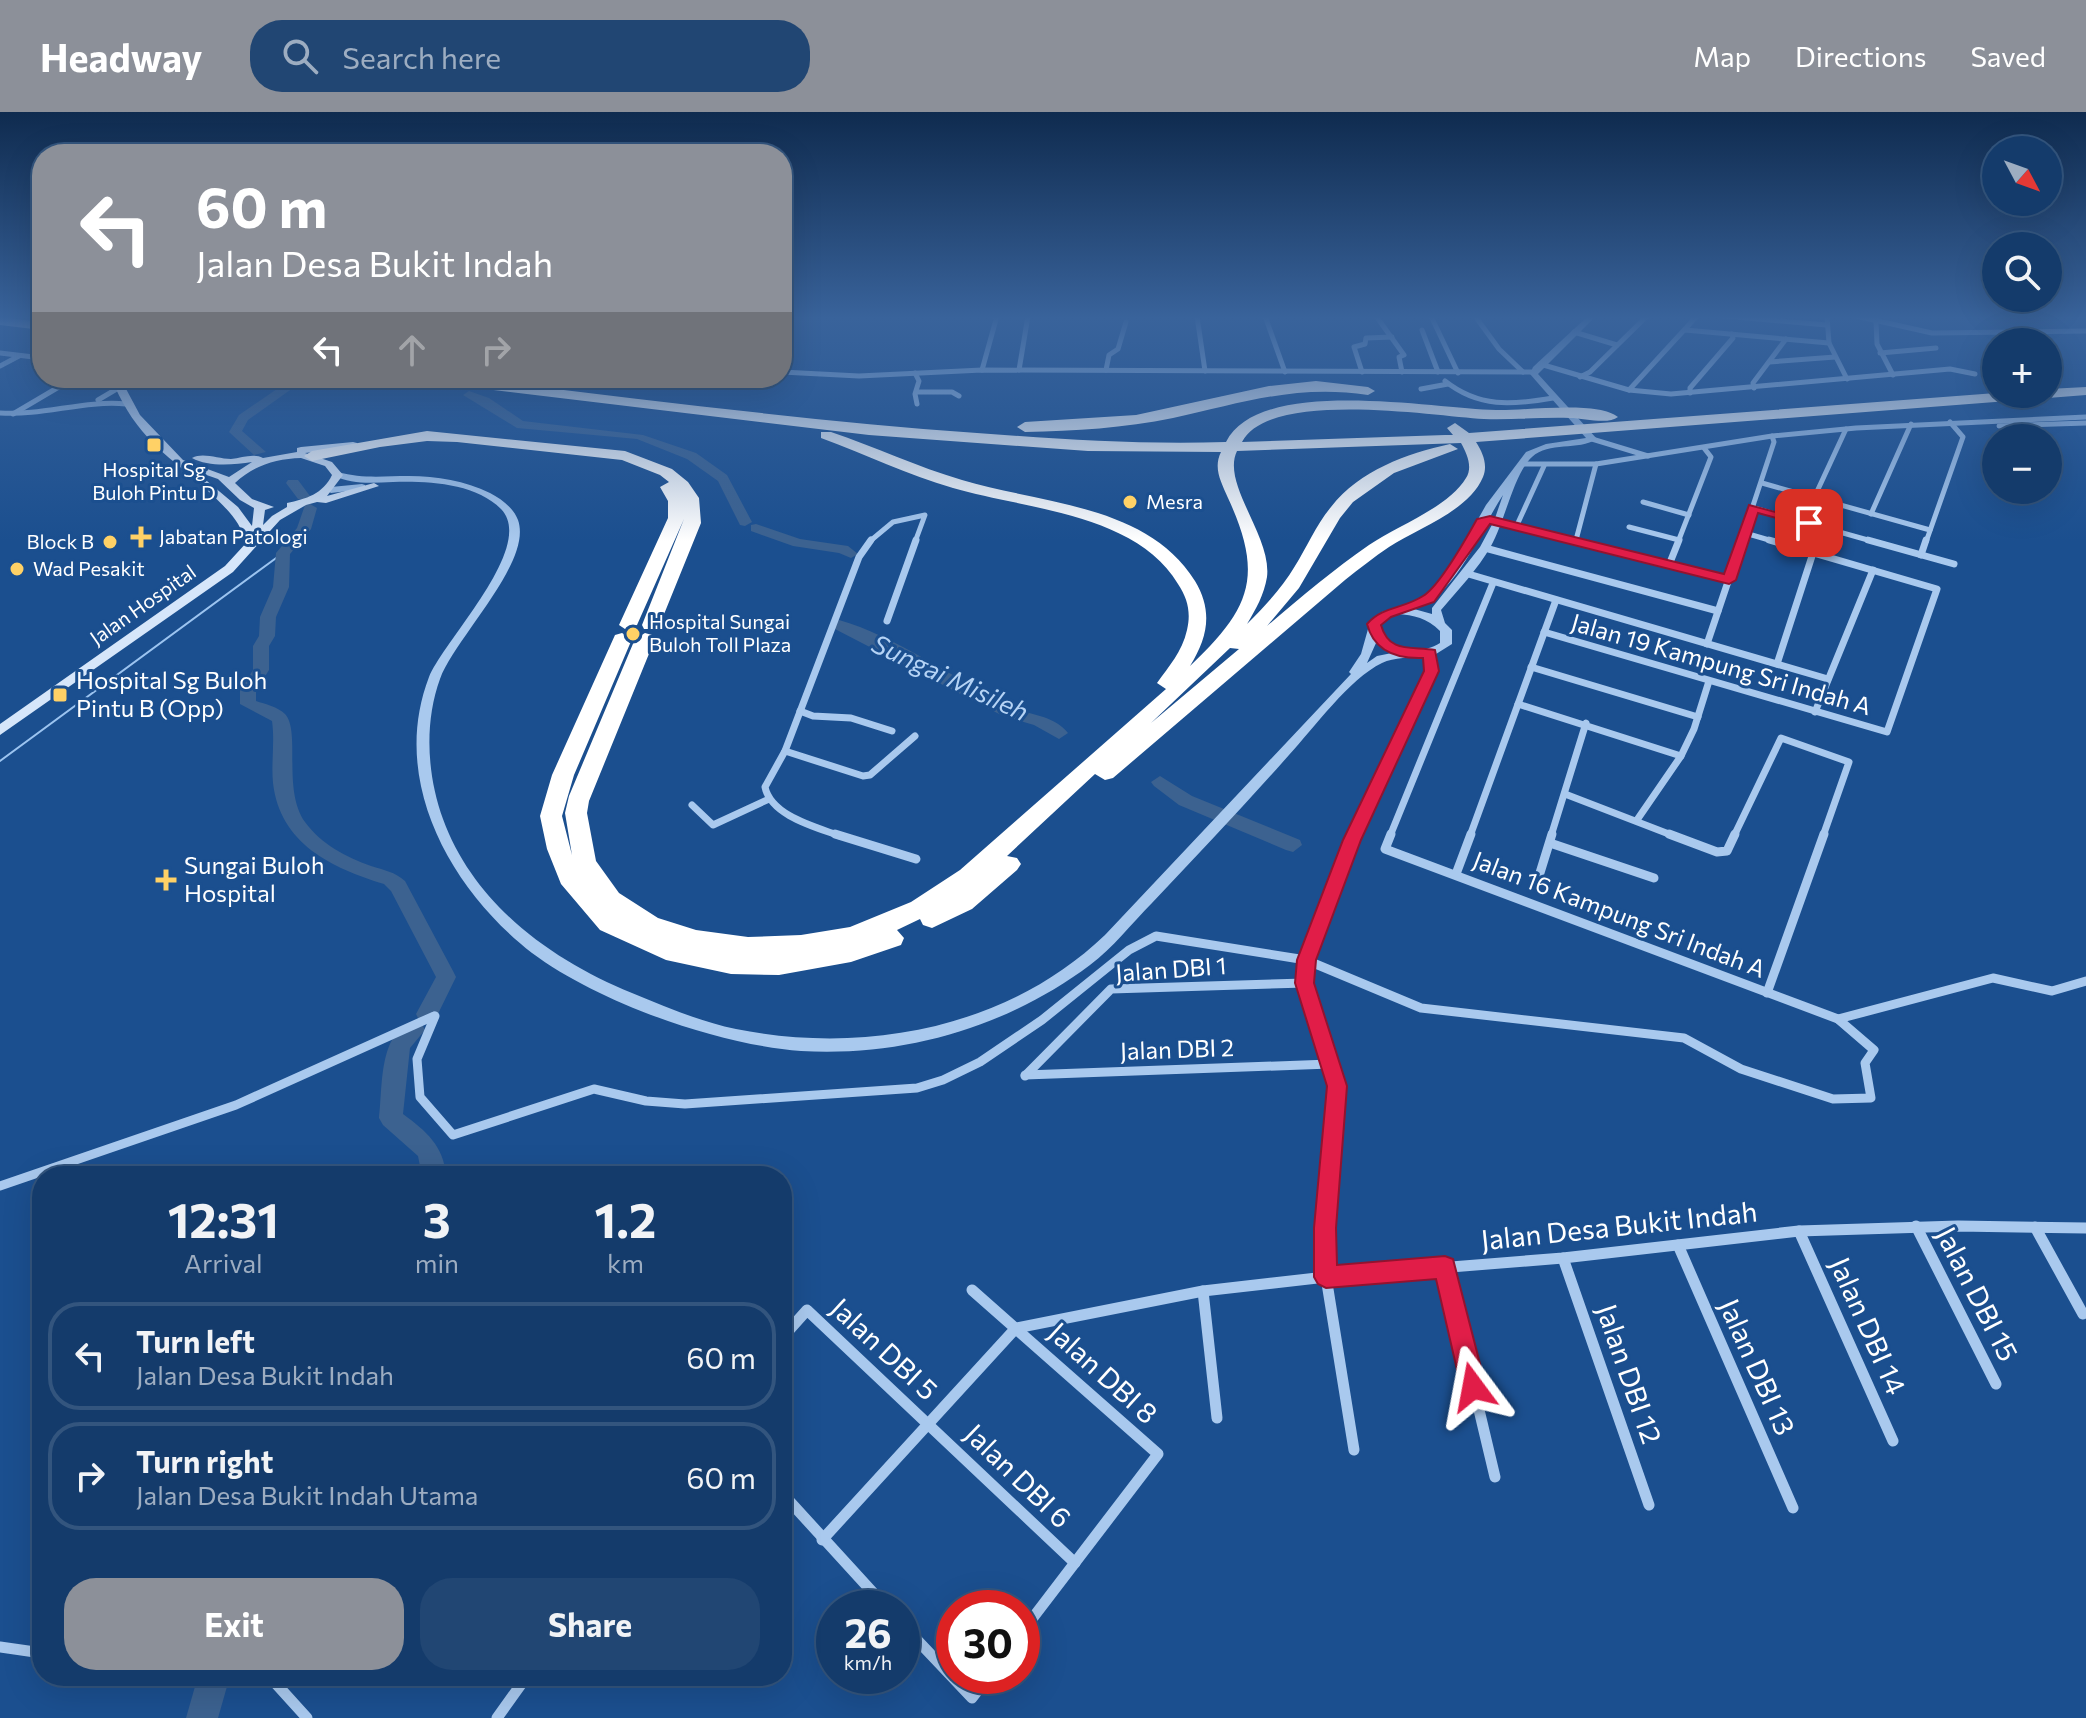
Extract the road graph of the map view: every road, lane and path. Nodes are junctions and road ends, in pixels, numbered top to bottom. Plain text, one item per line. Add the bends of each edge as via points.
1 (52, 391) edge
2 (113, 391) edge
3 (124, 391) edge
4 (132, 391) edge
5 (538, 391) edge
6 (608, 391) edge
7 (1256, 391) edge
8 (1367, 391) edge
9 (1459, 391) edge
10 (1547, 391) edge
11 (1648, 391) edge
12 (1716, 391) edge
13 (1973, 391) edge
14 (2086, 391) edge
15 (917, 392) joint
16 (2062, 392) edge
17 (1690, 393) joint
18 (959, 396) dead end
19 (1553, 398) junction
20 (1982, 398) edge
21 (632, 402) junction
22 (126, 404) junction
23 (917, 404) dead end
24 (0, 413) edge
25 (42, 413) junction
26 (12, 415) junction
27 (2086, 417) edge
28 (1611, 421) junction
29 (1950, 422) junction
30 (1968, 422) junction
31 (1544, 423) junction
32 (2086, 423) edge
33 (915, 424) junction
34 (1911, 424) junction
35 (1846, 429) junction
36 (1772, 436) junction
37 (1592, 439) junction
38 (175, 441) dead end
39 (380, 442) junction
40 (1704, 448) junction
41 (186, 450) dead end
42 (312, 456) junction
43 (1653, 457) junction
44 (197, 458) junction
45 (184, 463) junction
46 (1523, 464) junction
47 (1596, 464) junction
48 (1544, 466) junction
49 (252, 467) junction
50 (337, 473) junction
51 (1514, 476) junction
52 (229, 483) junction
53 (1762, 483) junction
54 (374, 486) junction
55 (331, 490) junction
56 (486, 495) junction
57 (221, 497) junction
58 (1814, 498) junction
59 (1643, 502) dead end
60 (301, 504) junction
61 (256, 505) junction
62 (1754, 508) junction
63 (1871, 514) junction
64 (1689, 515) junction
65 (1499, 521) junction
66 (1482, 522) junction
67 (1517, 525) junction
68 (1629, 527) dead end
69 (1930, 530) junction
70 (1745, 533) junction
71 (254, 536) junction
72 (1576, 540) junction
73 (1679, 540) junction
74 (1485, 548) junction
75 (1813, 553) junction
76 (1921, 555) junction
77 (656, 562) junction
78 (677, 563) junction
79 (1954, 564) dead end
80 (1669, 565) junction
81 (1873, 570) junction
82 (1465, 573) junction
83 (1729, 580) junction
84 (1493, 583) junction
85 (1556, 600) junction
86 (1396, 611) junction
87 (1718, 611) junction
88 (887, 621) dead end
89 (1440, 623) junction
90 (1374, 631) junction
91 (636, 632) junction
92 (1544, 632) junction
93 (1707, 644) junction
94 (1430, 653) junction
95 (1411, 654) junction
96 (1777, 664) junction
97 (1531, 667) junction
98 (1351, 679) junction
99 (1828, 679) junction
100 (1709, 681) junction
101 (1518, 704) junction
102 (800, 711) junction
103 (1815, 712) junction
104 (1698, 717) junction
105 (0, 721) edge
106 (1586, 723) junction
107 (0, 731) edge
108 (892, 731) dead end
109 (915, 736) dead end
110 (785, 751) junction
111 (1681, 756) junction
112 (1088, 778) junction
113 (1565, 794) junction
114 (769, 799) junction
115 (692, 805) dead end
116 (1637, 820) junction
117 (1550, 843) junction
118 (916, 859) dead end
119 (1456, 874) junction
120 (1539, 876) dead end
121 (1654, 878) dead end
122 (1306, 960) junction
123 (2086, 981) edge
124 (1305, 983) junction
125 (1767, 993) junction
126 (1838, 1019) junction
127 (1330, 1064) junction
128 (1025, 1076) joint
129 (58, 1166) edge
130 (32, 1175) edge
131 (0, 1186) edge
132 (1916, 1226) junction
133 (2035, 1227) junction
134 (2086, 1228) edge
135 (1799, 1231) junction
136 (1678, 1245) junction
137 (1563, 1258) junction
138 (1445, 1267) junction
139 (1326, 1277) junction
140 (972, 1290) dead end
141 (1203, 1291) junction
142 (2083, 1314) dead end
143 (792, 1327) edge
144 (1016, 1328) junction
145 (1996, 1384) dead end
146 (1217, 1418) dead end
147 (928, 1424) junction
148 (1893, 1441) dead end
149 (1354, 1450) dead end
150 (1495, 1477) dead end
151 (792, 1505) edge
152 (1649, 1505) dead end
153 (1793, 1508) dead end
154 (822, 1540) junction
155 (1075, 1563) junction
156 (870, 1590) edge
157 (1040, 1609) edge
158 (920, 1643) edge
159 (0, 1647) edge
160 (32, 1652) edge
161 (936, 1660) edge
162 (278, 1686) edge
163 (520, 1686) edge
164 (307, 1718) edge
165 (497, 1718) edge

1 - 26 street
2 - 25 street
3 - 22 main road
4 - 38 main road
5 - 21 highway
6 - 33 highway
7 - 33 highway via 1111,423 1002,428
8 - 112 highway via 1437,414 1462,433 1475,452 1475,479 1376,548
9 - 19 street via 1474,401 1518,404
10 - 19 street
11 - 17 street
12 - 17 street
13 - 28 highway
14 - 16 highway
15 - 18 street
15 - 23 street
19 - 37 street
20 - 28 highway
21 - 31 highway via 869,430 1088,446 1445,440
21 - 112 highway via 825,434 931,474 1114,525 1152,542 1174,560 1199,606 1197,632 1177,673
22 - 25 street
22 - 45 main road
24 - 26 street
25 - 26 street
27 - 30 street
28 - 31 highway
28 - 31 highway via 1584,416
29 - 30 street
29 - 34 street
29 - 69 street via 1963,436
30 - 32 street via 2009,427
31 - 33 highway via 1191,439 1024,435
31 - 112 highway via 1524,438 1441,450 1405,462 1352,493 1299,576 1264,619
31 - 112 highway via 1340,403 1271,415 1252,425 1234,440 1225,470 1259,560 1259,586 1246,616 1211,658
34 - 35 street
34 - 63 street
35 - 36 street
35 - 58 street
36 - 40 street
36 - 53 street
37 - 43 street
37 - 46 street via 1536,449
39 - 42 highway
39 - 44 main road via 229,462
39 - 78 highway via 457,437 593,452 649,464 682,485 691,498 693,523
40 - 43 street
40 - 64 street via 1711,457
41 - 44 main road
42 - 49 main road
42 - 50 main road
43 - 47 street
44 - 49 main road via 217,467
45 - 52 main road
45 - 57 main road
46 - 48 street
46 - 51 street
47 - 48 street
47 - 72 street
48 - 67 street
49 - 52 main road
50 - 55 main road
50 - 56 street via 365,481 433,479
50 - 77 highway via 347,460 367,452 449,442 629,465 658,477 676,501 676,518
51 - 65 street
51 - 66 street via 1498,490
52 - 61 main road
53 - 58 street
53 - 62 street
54 - 55 street
54 - 56 street via 434,486
54 - 71 main road via 299,510
55 - 60 main road
56 - 98 street via 507,510 515,545 442,660 430,691 422,746 437,820 468,884 529,943 609,992 733,1035 834,1046 921,1039 1013,1005 1084,962
57 - 61 main road
57 - 71 main road via 237,509
58 - 63 street
59 - 64 street
60 - 61 main road
60 - 71 main road, Jalan Hospital
61 - 71 main road, Jalan Hospital via 259,523
62 - 70 street
62 - 76 street
63 - 69 street
64 - 73 street
65 - 66 street
65 - 67 street
65 - 74 street
66 - 86 street via 1429,599
67 - 72 street
68 - 73 street
69 - 76 street
70 - 75 street
70 - 83 street
71 - 105 main road, Jalan Hospital via 220,567
71 - 107 main road, Jalan Hospital via 229,569
72 - 80 street
73 - 80 street
74 - 82 street
74 - 87 street
75 - 81 street
75 - 96 street
76 - 79 street
77 - 78 highway
77 - 91 highway
78 - 91 highway
80 - 83 street
81 - 99 street
81 - 103 street, Jalan 19 Kampung Sri Indah A via 1938,592 1887,732
82 - 84 street
82 - 89 street via 1436,610
83 - 87 street
84 - 85 street
84 - 119 street, Jalan 16 Kampung Sri Indah A via 1385,849
85 - 92 street
85 - 93 street
86 - 89 street via 1419,613
86 - 90 street via 1378,619
87 - 93 street
88 - 102 street via 925,515 894,519 874,532 859,557
89 - 94 street via 1446,644
90 - 95 street via 1386,646
90 - 98 street
91 - 112 highway via 563,775 551,816 573,884 609,924 675,953 731,964 779,965 889,939 957,897
92 - 97 street
92 - 100 street, Jalan 19 Kampung Sri Indah A
93 - 96 street
94 - 95 street
94 - 122 street via 1431,671 1352,840
95 - 98 street via 1381,658
96 - 99 street
97 - 101 street
97 - 104 street
99 - 103 street
100 - 103 street, Jalan 19 Kampung Sri Indah A
100 - 104 street
101 - 106 street
101 - 119 street
102 - 108 street
102 - 110 street
104 - 111 street
106 - 111 street
106 - 113 street
109 - 110 street via 863,776
110 - 114 street via 765,787
111 - 116 street
113 - 116 street
113 - 117 street
114 - 115 street via 713,825
114 - 118 street via 839,836
116 - 125 street via 1717,852 1727,851 1781,738 1849,762
117 - 120 street
117 - 121 street
119 - 125 street, Jalan 16 Kampung Sri Indah A
122 - 124 street
122 - 126 street via 1421,1008 1684,1038 1741,1069 1833,1099 1871,1098 1865,1063 1874,1050
122 - 129 street via 1156,936 1129,950 980,1062 917,1088 685,1104 594,1089 453,1135 420,1097 417,1059 435,1016 236,1105
123 - 126 street via 2052,991 1993,978
124 - 127 street
124 - 128 street, Jalan DBI 1 via 1111,989
125 - 126 street, Jalan 16 Kampung Sri Indah A
127 - 128 street, Jalan DBI 2
127 - 139 street via 1337,1086
130 - 131 street
132 - 133 street, Jalan Desa Bukit Indah
132 - 135 street, Jalan Desa Bukit Indah
132 - 145 street, Jalan DBI 15
133 - 134 street, Jalan Desa Bukit Indah
133 - 142 street
135 - 136 street, Jalan Desa Bukit Indah
135 - 148 street, Jalan DBI 14
136 - 137 street, Jalan Desa Bukit Indah
136 - 153 street, Jalan DBI 13
137 - 138 street, Jalan Desa Bukit Indah
137 - 152 street, Jalan DBI 12
138 - 139 street, Jalan Desa Bukit Indah
138 - 150 street
139 - 141 street, Jalan Desa Bukit Indah
139 - 149 street
140 - 144 street, Jalan DBI 8
141 - 144 street, Jalan Desa Bukit Indah
141 - 146 street
143 - 147 street, Jalan DBI 5 via 807,1310
144 - 147 street
144 - 155 street, Jalan DBI 8 via 1158,1454
147 - 154 street
147 - 155 street, Jalan DBI 6
151 - 154 street
154 - 156 street
155 - 157 street
158 - 161 street
159 - 160 street
162 - 164 street
163 - 165 street

